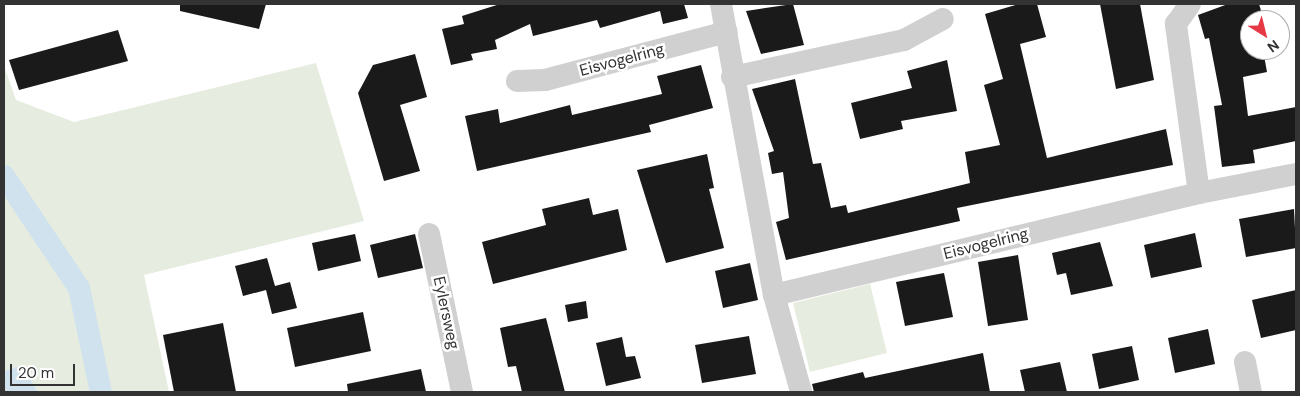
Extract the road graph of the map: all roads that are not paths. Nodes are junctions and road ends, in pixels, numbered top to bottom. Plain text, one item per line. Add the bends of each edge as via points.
1 (721, 4) edge
2 (1190, 4) edge
3 (943, 19) dead end
4 (726, 32) junction
5 (732, 77) junction
6 (517, 81) dead end
7 (1296, 174) edge
8 (1199, 192) junction
9 (429, 234) dead end
10 (774, 295) junction
11 (1245, 362) dead end
12 (462, 392) edge
13 (801, 392) edge
14 (1251, 392) edge

1 - 4 street
2 - 8 street via 1176,24
3 - 5 street via 904,40
4 - 5 street
4 - 6 street, Eisvogelring via 545,80
5 - 10 street
7 - 8 street, Eisvogelring
8 - 10 street, Eisvogelring
9 - 12 street, Eylersweg
10 - 13 street
11 - 14 street

